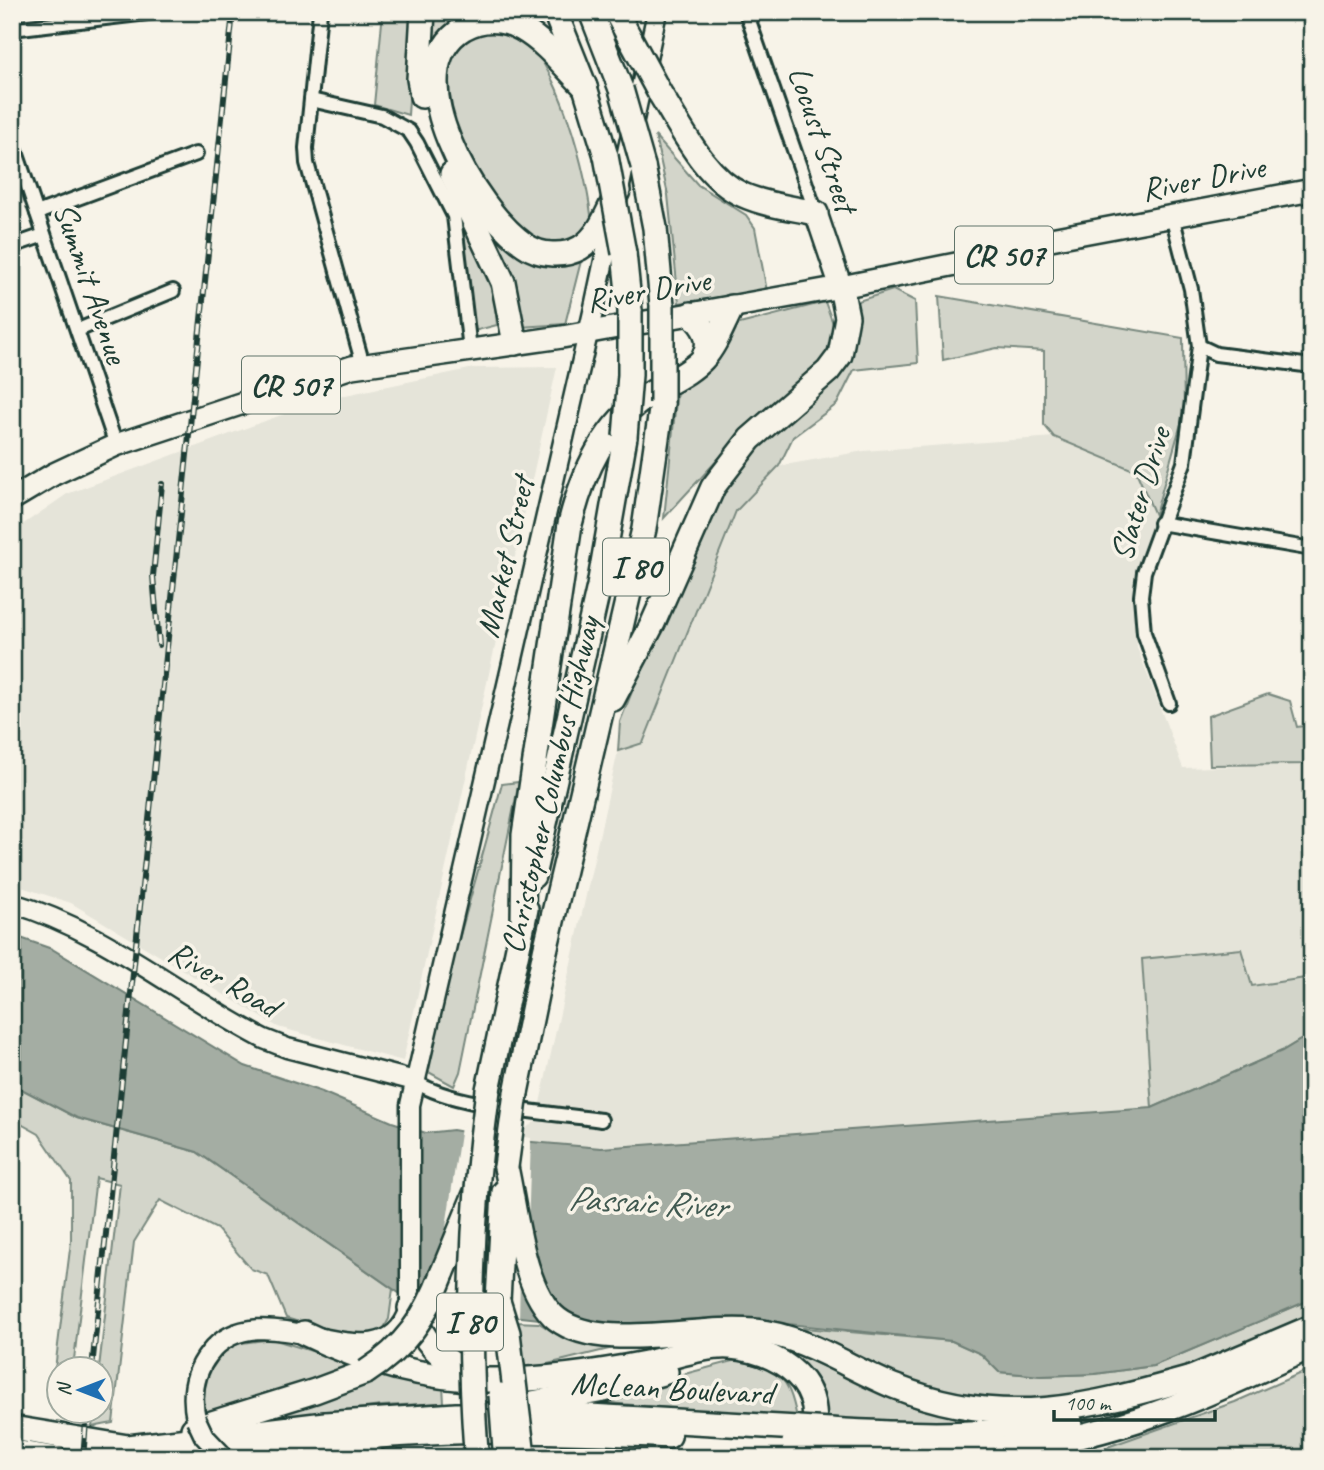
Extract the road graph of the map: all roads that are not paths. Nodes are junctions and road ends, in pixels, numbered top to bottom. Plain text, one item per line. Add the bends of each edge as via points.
1 (156, 12) edge
2 (320, 12) edge
3 (423, 12) edge
4 (555, 12) edge
5 (591, 12) edge
6 (616, 12) edge
7 (657, 12) edge
8 (746, 12) edge
9 (12, 29) edge
10 (585, 87) junction
11 (311, 100) junction
12 (12, 140) edge
13 (196, 155) dead end
14 (1312, 190) edge
15 (618, 191) junction
16 (37, 214) junction
17 (816, 214) junction
18 (1172, 216) junction
19 (44, 234) junction
20 (12, 246) edge
21 (841, 287) junction
22 (173, 292) dead end
23 (732, 307) junction
24 (691, 314) junction
25 (78, 330) junction
26 (588, 333) junction
27 (514, 343) junction
28 (1199, 346) junction
29 (470, 349) junction
30 (701, 361) junction
31 (363, 365) junction
32 (1312, 366) edge
33 (116, 445) junction
34 (12, 499) edge
35 (1160, 523) junction
36 (1312, 549) edge
37 (1169, 703) dead end
38 (597, 729) junction
39 (545, 774) junction
40 (12, 903) edge
41 (415, 1081) junction
42 (601, 1120) dead end
43 (506, 1167) junction
44 (475, 1194) junction
45 (410, 1308) junction
46 (1312, 1326) edge
47 (718, 1331) junction
48 (304, 1333) junction
49 (1312, 1347) edge
50 (743, 1350) junction
51 (564, 1374) junction
52 (1195, 1377) junction
53 (488, 1380) junction
54 (1155, 1413) junction
55 (456, 1415) junction
56 (12, 1428) edge
57 (828, 1438) junction
58 (100, 1442) junction
59 (798, 1443) edge
60 (12, 1451) edge
61 (514, 1453) edge
62 (477, 1454) edge
63 (57, 1458) edge
64 (225, 1458) edge
65 (284, 1458) edge
66 (373, 1458) edge
67 (1023, 1458) edge

1 - 9 street
2 - 11 street
3 - 27 highway via 419,79 425,109 503,282
4 - 10 highway, Christopher Columbus Highway / I 80
5 - 38 highway, Christopher Columbus Highway / I 80, bridge via 621,89 643,166 662,304 662,403 645,529
6 - 17 highway, bridge via 691,143 725,183 758,201
7 - 15 main road, Market Street
8 - 17 street, Locust Street
10 - 15 highway via 534,34 498,20 469,26 453,37 438,61 434,79 447,134 468,174 497,217 524,245 553,254 583,246
10 - 39 highway, Christopher Columbus Highway / I 80, bridge via 606,156 624,253 630,375 625,437 599,586
11 - 29 street via 382,116 409,131 417,143 454,216
11 - 31 street via 307,163
12 - 16 street, Summit Avenue
13 - 16 street
14 - 18 main road, River Drive / CR 507
15 - 26 main road, Market Street
16 - 19 street, Summit Avenue
17 - 21 main road, Locust Street
18 - 21 main road, River Drive / CR 507
18 - 28 street, Slater Drive via 1193,298
19 - 20 street
19 - 25 street, Summit Avenue
21 - 23 main road, River Drive / CR 507
21 - 38 highway via 847,317 840,355 828,371 750,439 713,487 653,623
22 - 25 street
23 - 24 main road, River Drive / CR 507
23 - 30 highway
24 - 26 main road, River Drive / CR 507
24 - 30 highway via 708,337
25 - 33 street, Summit Avenue
26 - 27 main road, River Drive / CR 507
26 - 41 main road, Market Street
27 - 29 main road, River Drive / CR 507
28 - 32 street via 1216,354
28 - 35 street, Slater Drive via 1184,463
29 - 31 main road, River Drive / CR 507
30 - 39 highway via 642,400 601,443 587,468 570,524
31 - 33 main road, River Drive / CR 507
33 - 34 main road, River Drive / CR 507
35 - 36 street
35 - 37 street, Slater Drive via 1144,572 1141,608 1144,633
38 - 43 highway, Christopher Columbus Highway / I 80, bridge via 516,1093
39 - 44 highway, Christopher Columbus Highway / I 80, bridge via 523,923 488,1090
40 - 41 main road, River Road via 100,938 264,1039
41 - 42 street via 426,1089 458,1097
41 - 45 main road, Market Street via 408,1115
43 - 47 highway via 529,1276 555,1318 593,1336
43 - 61 highway, Christopher Columbus Highway / I 80, bridge via 498,1301 508,1333
44 - 58 highway, bridge via 420,1322 406,1341 366,1372 207,1425 138,1440
44 - 62 highway, Christopher Columbus Highway / I 80, bridge via 470,1322
45 - 48 main road via 404,1326 381,1341 348,1343
45 - 53 highway via 437,1354
46 - 52 highway, McLean Boulevard
47 - 51 highway
47 - 52 highway via 754,1331 796,1340 904,1390 985,1409 1078,1407
48 - 53 highway via 392,1366 435,1376
48 - 64 main road, bridge via 247,1330 214,1348 195,1379 192,1401 204,1436
49 - 54 highway, McLean Boulevard
50 - 51 highway via 720,1348 586,1374
50 - 55 highway via 581,1395
50 - 59 highway via 767,1353 804,1383 814,1418 812,1436
51 - 53 highway
52 - 57 highway, McLean Boulevard via 1108,1411 1012,1432
54 - 57 highway, McLean Boulevard via 1081,1436 999,1449 928,1452
54 - 67 highway via 1095,1439
55 - 58 highway, McLean Boulevard via 314,1425 153,1446
55 - 59 highway, McLean Boulevard via 572,1415
56 - 58 highway, McLean Boulevard
57 - 59 highway, McLean Boulevard, bridge
59 - 64 highway, McLean Boulevard via 498,1432 350,1440
60 - 63 main road
65 - 66 highway via 334,1453

